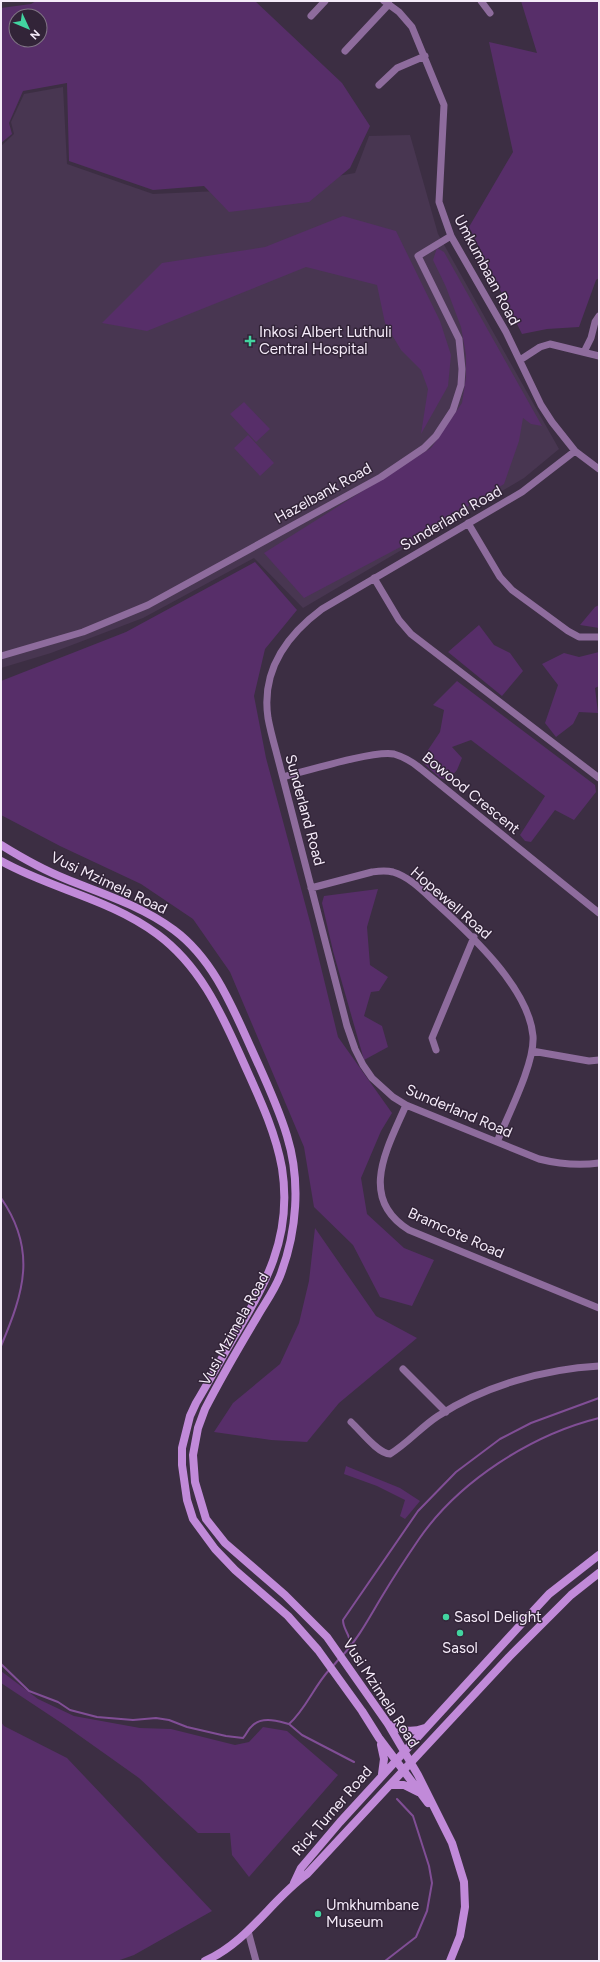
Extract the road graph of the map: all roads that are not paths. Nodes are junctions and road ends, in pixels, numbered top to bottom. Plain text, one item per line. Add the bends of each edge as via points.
1 (325, 1) edge
2 (481, 1) edge
3 (386, 3) edge
4 (490, 13) dead end
5 (311, 16) dead end
6 (345, 52) dead end
7 (425, 56) junction
8 (379, 85) dead end
9 (451, 236) junction
10 (599, 316) edge
11 (584, 352) junction
12 (599, 356) edge
13 (520, 360) junction
14 (575, 451) junction
15 (599, 469) edge
16 (468, 523) junction
17 (374, 578) junction
18 (599, 637) edge
19 (1, 656) edge
20 (283, 777) junction
21 (599, 778) edge
22 (1, 845) edge
23 (1, 861) edge
24 (312, 888) junction
25 (598, 911) edge
26 (474, 937) junction
27 (436, 1050) dead end
28 (532, 1051) junction
29 (599, 1060) edge
30 (406, 1105) junction
31 (498, 1142) junction
32 (599, 1163) edge
33 (599, 1308) edge
34 (599, 1366) edge
35 (403, 1369) dead end
36 (446, 1412) junction
37 (351, 1422) dead end
38 (599, 1554) edge
39 (599, 1573) edge
40 (388, 1724) junction
41 (426, 1728) junction
42 (379, 1738) junction
43 (403, 1752) junction
44 (396, 1760) junction
45 (410, 1763) junction
46 (404, 1770) junction
47 (382, 1775) junction
48 (390, 1785) junction
49 (420, 1793) junction
50 (434, 1809) junction
51 (294, 1884) junction
52 (248, 1932) junction
53 (205, 1961) edge
54 (256, 1961) edge
55 (450, 1961) edge

1 - 5 street
2 - 4 street
3 - 6 street
3 - 7 street, Umkumbaan Road via 399,12 412,27
7 - 8 street via 397,68
7 - 9 street, Umkumbaan Road via 444,105 439,202
9 - 13 street, Umkumbaan Road
9 - 19 street, Hazelbank Road via 418,256 459,339 462,369 461,385 453,410 436,436 424,448 381,477 148,605 84,632
10 - 11 street
11 - 12 street
11 - 13 street via 550,344 540,347
13 - 14 street, Umkumbaan Road via 541,405
14 - 15 street, Umkumbaan Road
14 - 16 street, Sunderland Road via 522,492
16 - 17 street, Sunderland Road
16 - 18 street via 500,577 512,590 568,631 579,636
17 - 20 street, Sunderland Road via 306,621 280,653 270,680 267,705
17 - 21 street via 399,620 411,634
20 - 24 street, Sunderland Road
20 - 25 street, Bowood Crescent via 375,755 394,754 405,758 421,768
22 - 40 main road, Vusi Mzimela Road via 63,878 148,914 174,930 205,962 231,1003 287,1136 295,1176 296,1200 280,1276 205,1409 198,1428 192,1454 195,1482 206,1518 225,1544 291,1600 327,1637
23 - 42 main road, Vusi Mzimela Road via 40,880 114,909 156,934 185,959 220,1010 269,1121 282,1168 284,1189 284,1214 279,1247 259,1295 196,1403 182,1448 187,1500 193,1519 215,1549 235,1570 284,1612 318,1650
24 - 26 street, Hopewell Road via 376,871 393,872 415,884
24 - 30 street, Sunderland Road via 355,1049 372,1078 387,1093
26 - 27 street via 432,1038
26 - 28 street, Hopewell Road via 488,952 525,1007 532,1026
28 - 29 street via 589,1061
28 - 31 street, Hopewell Road
30 - 31 street, Sunderland Road
30 - 33 street, Bramcote Road via 382,1163 380,1180 380,1192 384,1203 396,1220 409,1230
31 - 32 street, Sunderland Road via 557,1164
34 - 36 street via 554,1371 512,1382
35 - 36 street
36 - 37 street via 390,1454 376,1447
38 - 41 main road, Rick Turner Road via 549,1594
39 - 45 main road, Rick Turner Road via 545,1620
40 - 41 main road via 410,1732
40 - 43 main road, Vusi Mzimela Road
41 - 43 main road, Rick Turner Road
42 - 44 main road, Vusi Mzimela Road
42 - 47 main road via 384,1759
43 - 44 main road, Rick Turner Road
43 - 45 main road, Vusi Mzimela Road
44 - 46 main road, Vusi Mzimela Road
44 - 47 main road, Rick Turner Road
45 - 46 main road, Rick Turner Road
45 - 50 main road, Vusi Mzimela Road
46 - 48 main road, Rick Turner Road
46 - 49 main road, Vusi Mzimela Road
47 - 51 main road, Rick Turner Road via 301,1868
48 - 49 main road via 404,1785
48 - 51 main road, Rick Turner Road via 307,1874
49 - 50 main road, Vusi Mzimela Road
50 - 55 main road, Vusi Mzimela Road via 457,1856 465,1895 463,1925
51 - 52 main road, Rick Turner Road
52 - 53 main road, Rick Turner Road
52 - 54 street

